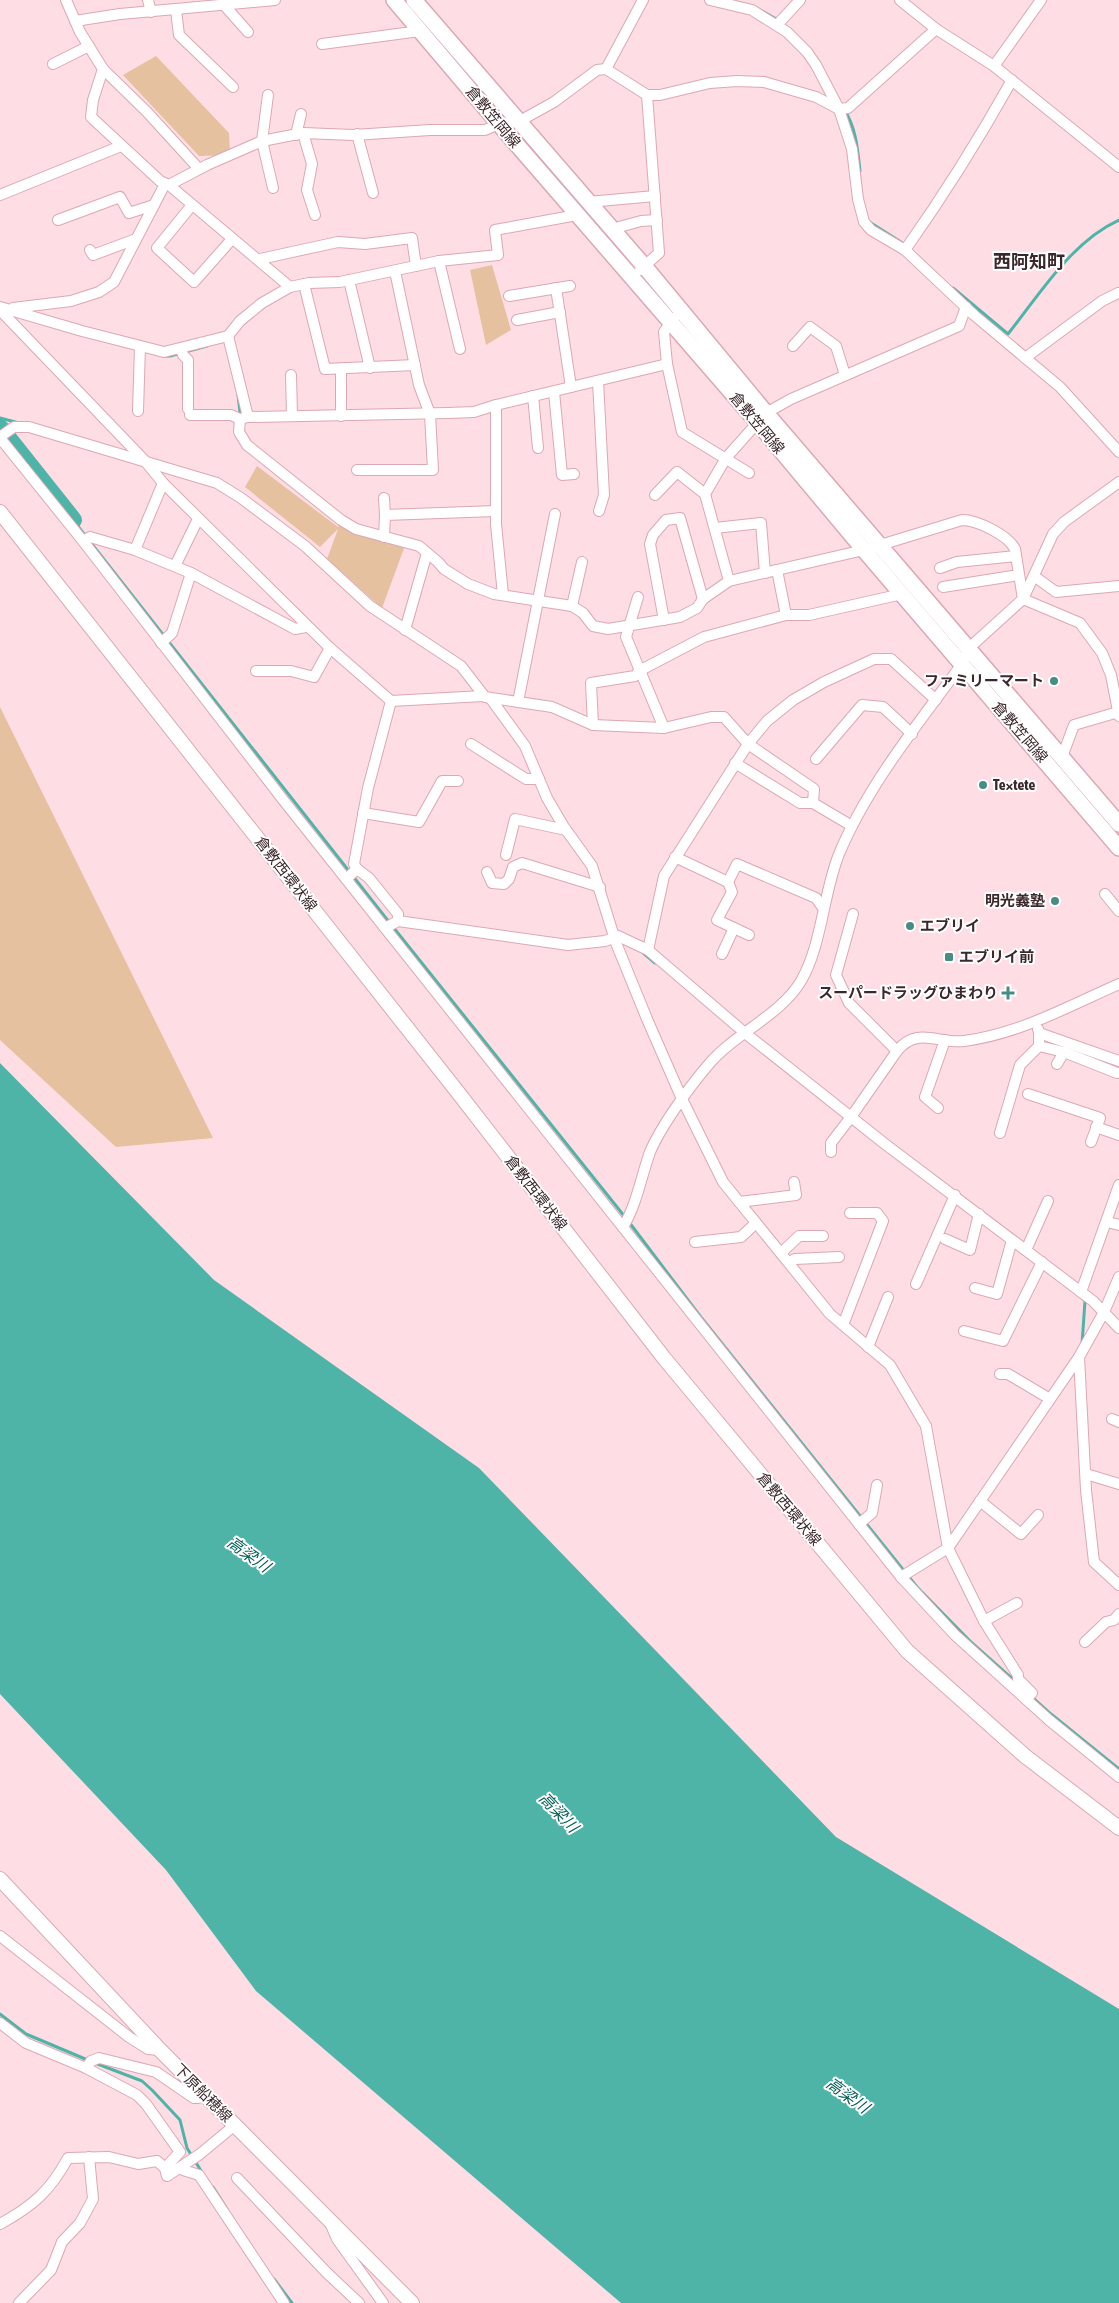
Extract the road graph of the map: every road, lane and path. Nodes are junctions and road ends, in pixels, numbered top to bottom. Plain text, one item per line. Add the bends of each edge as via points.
1 (66, 0) edge
2 (148, 0) edge
3 (275, 0) edge
4 (394, 0) edge
5 (414, 0) edge
6 (643, 0) edge
7 (710, 0) edge
8 (800, 0) edge
9 (900, 0) edge
10 (1041, 0) edge
11 (224, 3) edge
12 (177, 6) edge
13 (151, 12) junction
14 (75, 21) junction
15 (777, 25) junction
16 (936, 29) junction
17 (420, 31) junction
18 (248, 32) dead end
19 (322, 44) dead end
20 (89, 46) junction
21 (53, 64) dead end
22 (994, 66) junction
23 (103, 69) junction
24 (606, 69) junction
25 (1012, 80) junction
26 (234, 87) dead end
27 (268, 95) dead end
28 (647, 95) junction
29 (839, 109) junction
30 (301, 114) dead end
31 (518, 122) junction
32 (499, 124) junction
33 (300, 134) junction
34 (357, 134) junction
35 (262, 141) junction
36 (121, 146) junction
37 (1119, 167) edge
38 (199, 169) junction
39 (167, 185) junction
40 (273, 188) dead end
41 (373, 193) dead end
42 (0, 195) edge
43 (655, 196) junction
44 (588, 202) junction
45 (154, 205) junction
46 (192, 205) junction
47 (314, 215) dead end
48 (577, 215) junction
49 (58, 220) dead end
50 (656, 220) junction
51 (612, 229) junction
52 (136, 239) junction
53 (232, 240) junction
54 (90, 250) dead end
55 (905, 250) junction
56 (260, 259) junction
57 (439, 261) junction
58 (416, 266) junction
59 (645, 267) junction
60 (395, 271) junction
61 (630, 276) junction
62 (349, 280) junction
63 (304, 284) junction
64 (570, 286) dead end
65 (290, 287) junction
66 (556, 288) junction
67 (1118, 293) edge
68 (509, 296) dead end
69 (966, 307) junction
70 (2, 308) edge
71 (560, 312) junction
72 (683, 312) junction
73 (517, 320) dead end
74 (669, 322) junction
75 (228, 336) junction
76 (793, 346) dead end
77 (140, 349) junction
78 (460, 349) dead end
79 (182, 352) junction
80 (1025, 358) junction
81 (667, 364) junction
82 (415, 365) junction
83 (370, 368) junction
84 (341, 369) junction
85 (845, 375) junction
86 (291, 376) dead end
87 (598, 381) junction
88 (571, 387) junction
89 (554, 392) junction
90 (533, 396) junction
91 (496, 406) junction
92 (138, 411) dead end
93 (430, 414) junction
94 (292, 416) junction
95 (341, 416) junction
96 (244, 418) junction
97 (762, 418) junction
98 (2, 436) edge
99 (538, 448) dead end
100 (1119, 452) edge
101 (726, 458) junction
102 (145, 461) junction
103 (357, 470) dead end
104 (749, 472) dead end
105 (574, 474) dead end
106 (1119, 482) edge
107 (163, 483) junction
108 (705, 494) junction
109 (655, 495) dead end
110 (384, 498) dead end
111 (496, 511) junction
112 (0, 512) edge
113 (599, 512) dead end
114 (555, 514) dead end
115 (385, 515) junction
116 (198, 519) junction
117 (715, 528) junction
118 (384, 537) junction
119 (86, 539) junction
120 (881, 544) junction
121 (136, 550) junction
122 (864, 550) junction
123 (427, 553) junction
124 (1016, 556) junction
125 (582, 562) dead end
126 (176, 566) junction
127 (940, 568) dead end
128 (777, 570) junction
129 (191, 573) junction
130 (765, 573) junction
131 (1019, 576) junction
132 (1034, 576) junction
133 (729, 581) junction
134 (1119, 586) edge
135 (943, 587) dead end
136 (902, 594) junction
137 (503, 595) junction
138 (638, 597) dead end
139 (703, 599) junction
140 (1023, 599) junction
141 (537, 600) junction
142 (572, 606) junction
143 (786, 615) junction
144 (664, 620) junction
145 (628, 626) junction
146 (306, 627) junction
147 (405, 628) junction
148 (164, 641) junction
149 (330, 648) junction
150 (969, 648) junction
151 (962, 664) junction
152 (256, 671) dead end
153 (639, 671) junction
154 (487, 698) junction
155 (936, 700) junction
156 (391, 701) junction
157 (518, 702) junction
158 (1119, 714) edge
159 (593, 725) junction
160 (664, 728) junction
161 (912, 734) junction
162 (471, 744) dead end
163 (748, 744) junction
164 (1062, 757) junction
165 (816, 759) dead end
166 (735, 763) junction
167 (536, 779) junction
168 (458, 781) dead end
169 (813, 803) junction
170 (363, 813) junction
171 (1119, 824) edge
172 (852, 826) junction
173 (563, 829) junction
174 (1119, 848) edge
175 (506, 855) dead end
176 (675, 857) junction
177 (487, 872) dead end
178 (352, 874) junction
179 (728, 882) junction
180 (597, 886) junction
181 (1105, 894) dead end
182 (823, 908) junction
183 (1119, 911) edge
184 (853, 914) dead end
185 (391, 924) junction
186 (734, 928) junction
187 (749, 935) dead end
188 (616, 936) junction
189 (648, 950) junction
190 (722, 954) dead end
191 (1119, 984) edge
192 (1037, 1020) junction
193 (1039, 1033) junction
194 (743, 1035) junction
195 (945, 1040) junction
196 (1039, 1046) junction
197 (897, 1051) junction
198 (1064, 1052) junction
199 (1119, 1061) edge
200 (1057, 1064) dead end
201 (1117, 1074) dead end
202 (1028, 1094) dead end
203 (682, 1099) junction
204 (938, 1108) dead end
205 (850, 1119) junction
206 (1096, 1127) junction
207 (1000, 1133) dead end
208 (1119, 1135) edge
209 (1091, 1142) dead end
210 (831, 1152) dead end
211 (794, 1182) dead end
212 (1119, 1185) edge
213 (954, 1197) junction
214 (1048, 1201) dead end
215 (739, 1202) junction
216 (850, 1213) dead end
217 (978, 1214) junction
218 (625, 1222) junction
219 (1107, 1222) junction
220 (756, 1223) junction
221 (1119, 1225) edge
222 (823, 1236) dead end
223 (945, 1239) dead end
224 (1012, 1240) junction
225 (695, 1242) dead end
226 (1026, 1250) junction
227 (781, 1253) junction
228 (838, 1257) dead end
229 (789, 1262) junction
230 (1041, 1264) junction
231 (1119, 1277) edge
232 (916, 1284) dead end
233 (975, 1288) dead end
234 (1081, 1292) junction
235 (888, 1297) dead end
236 (1104, 1312) junction
237 (843, 1325) junction
238 (1119, 1328) edge
239 (964, 1331) dead end
240 (868, 1347) junction
241 (1079, 1357) junction
242 (1000, 1374) dead end
243 (1050, 1399) junction
244 (1086, 1474) junction
245 (1119, 1484) edge
246 (877, 1485) dead end
247 (980, 1501) junction
248 (1038, 1515) dead end
249 (862, 1521) junction
250 (948, 1548) junction
251 (904, 1575) junction
252 (1119, 1585) edge
253 (1017, 1603) dead end
254 (1119, 1614) edge
255 (984, 1621) junction
256 (1086, 1642) dead end
257 (1028, 1697) junction
258 (1119, 1777) edge
259 (1119, 1828) edge
260 (0, 1879) edge
261 (0, 1936) edge
262 (0, 2023) edge
263 (160, 2050) junction
264 (89, 2065) junction
265 (206, 2095) junction
266 (234, 2125) junction
267 (89, 2157) junction
268 (180, 2164) junction
269 (165, 2168) junction
270 (237, 2178) dead end
271 (330, 2222) junction
272 (0, 2224) edge
273 (19, 2303) edge
274 (284, 2303) edge
275 (359, 2303) edge
276 (383, 2303) edge
277 (412, 2303) edge

1 - 14 street
2 - 13 street
3 - 11 street
4 - 17 main road, 倉敷笠岡線
5 - 31 main road, 倉敷笠岡線
6 - 24 street
7 - 15 street via 752,10
8 - 15 street
9 - 16 street
10 - 22 street
11 - 12 street
11 - 18 street
12 - 13 street
12 - 26 street via 179,35
13 - 14 street
14 - 20 street
15 - 29 street via 816,65
16 - 22 street
16 - 29 street via 848,108
17 - 19 street
17 - 32 main road, 倉敷笠岡線
20 - 21 street
20 - 23 street
22 - 25 street
23 - 36 street via 90,117
23 - 38 street
24 - 28 street
24 - 31 street via 597,70 554,102
25 - 37 street
25 - 55 street via 977,142
27 - 35 street
28 - 29 street via 710,83 764,82 816,97
28 - 43 street
29 - 55 street via 852,149 864,222 871,230
30 - 33 street
31 - 32 street
31 - 44 main road, 倉敷笠岡線
32 - 34 street via 484,130
32 - 48 main road, 倉敷笠岡線
33 - 34 street
33 - 35 street
33 - 47 street via 312,164 308,190
34 - 41 street
35 - 38 street
35 - 40 street
36 - 39 street
36 - 42 street
38 - 39 street
39 - 45 street
39 - 46 street
43 - 44 street
43 - 50 street
44 - 51 main road, 倉敷笠岡線
45 - 49 street via 129,213 120,197
45 - 52 street
46 - 53 street
46 - 53 street via 157,248 194,282
48 - 57 street via 495,230 498,254
48 - 61 main road, 倉敷笠岡線
50 - 51 street
50 - 59 street via 659,253
51 - 59 main road, 倉敷笠岡線
52 - 54 street via 93,255
52 - 70 street via 114,282 99,292 72,301
53 - 56 street
55 - 69 street
56 - 58 street via 338,242 365,244 412,238
56 - 65 street
57 - 58 street
57 - 78 street
58 - 60 street
59 - 61 street
59 - 72 main road, 倉敷笠岡線
60 - 62 street
60 - 82 street
61 - 74 main road, 倉敷笠岡線
62 - 63 street
62 - 83 street
63 - 65 street
63 - 84 street via 325,369
64 - 66 street
65 - 75 street via 240,320
66 - 68 street
66 - 71 street
67 - 80 street via 1102,301
69 - 80 street
69 - 85 street via 959,326
70 - 77 street
70 - 102 street
71 - 73 street
71 - 88 street
72 - 74 street
72 - 97 main road, 倉敷笠岡線
74 - 81 street via 664,332
74 - 97 main road, 倉敷笠岡線
75 - 79 street
75 - 96 street
76 - 85 street via 810,327 836,346
77 - 79 street
77 - 92 street
79 - 96 street via 188,360 189,412
80 - 100 street via 1060,387
81 - 87 street
81 - 101 street via 682,432
82 - 83 street
82 - 93 street via 418,385
83 - 84 street
84 - 95 street
85 - 97 street via 791,399
86 - 94 street
87 - 88 street
87 - 113 street via 604,496
88 - 89 street
89 - 90 street
89 - 105 street via 562,475
90 - 91 street
90 - 99 street
91 - 93 street via 474,412
91 - 111 street
93 - 95 street
93 - 103 street via 433,470
94 - 95 street
94 - 96 street
96 - 118 street via 239,432 247,445 341,520 356,529
97 - 101 street
97 - 120 main road, 倉敷笠岡線
97 - 122 main road, 倉敷笠岡線
98 - 102 street via 14,426 29,427
98 - 119 street
101 - 104 street
101 - 108 street
102 - 107 street
102 - 147 street via 228,489 305,546 370,606
106 - 132 street via 1064,522 1053,534
107 - 116 street
107 - 121 street
108 - 109 street via 677,472
108 - 117 street
110 - 115 street
111 - 115 street
111 - 137 street
112 - 259 main road, 倉敷西環状線 via 664,1358 907,1651 1025,1756
114 - 141 street
115 - 118 street
116 - 126 street
116 - 146 street
117 - 130 street via 761,523
117 - 133 street
118 - 123 street via 418,546
119 - 121 street
119 - 148 street
120 - 122 street
120 - 124 street via 962,520 972,520 1011,541
120 - 150 main road, 倉敷笠岡線
121 - 126 street
122 - 128 street
122 - 136 main road, 倉敷笠岡線
123 - 137 street via 444,569 468,584
123 - 147 street
124 - 127 street via 958,562
124 - 131 street
125 - 142 street
126 - 129 street
128 - 130 street
128 - 143 street
129 - 146 street via 294,629
129 - 148 street
130 - 133 street
131 - 135 street
131 - 140 street
132 - 134 street via 1056,592
132 - 140 street
133 - 139 street
136 - 143 street via 809,615
136 - 151 main road, 倉敷笠岡線
137 - 141 street
138 - 145 street
139 - 144 street via 697,608 680,618
139 - 144 street via 680,518 666,520 650,544
140 - 150 street
140 - 158 street via 1080,623 1102,653 1111,675
141 - 142 street
141 - 157 street
142 - 145 street via 583,613 593,626 608,629
143 - 153 street via 704,637
144 - 145 street
145 - 153 street via 626,637
146 - 149 street
147 - 154 street via 461,666
148 - 178 street
149 - 152 street via 314,677 291,671
149 - 156 street
150 - 151 street
150 - 164 main road, 倉敷笠岡線
151 - 155 street
151 - 174 main road, 倉敷笠岡線
153 - 159 street via 635,676 591,683
153 - 160 street
154 - 156 street
154 - 157 street
154 - 167 street via 525,746
155 - 161 street
155 - 163 street via 891,659 874,658 793,700 767,721
156 - 170 street
157 - 159 street via 552,707
158 - 164 street via 1074,725
159 - 160 street
160 - 163 street via 724,716
161 - 165 street via 883,707 862,705
161 - 172 street
162 - 167 street via 526,779
163 - 166 street
163 - 169 street via 814,789
164 - 171 main road, 倉敷笠岡線
166 - 169 street via 800,804
166 - 176 street
167 - 173 street
168 - 170 street via 442,782 419,822
169 - 172 street
170 - 178 street
172 - 182 street via 838,856
173 - 175 street via 515,819
173 - 180 street via 592,866
176 - 179 street
176 - 189 street via 664,876
177 - 180 street via 492,883 504,884 513,867 522,862
178 - 185 street
178 - 185 street via 369,878 398,914
179 - 182 street via 737,864 816,898
179 - 186 street via 732,892 717,920
180 - 188 street
181 - 183 street
182 - 194 street via 812,954 801,982 783,1002
184 - 197 street via 836,975 849,1003
185 - 188 street via 568,945 605,941
185 - 218 street
186 - 187 street
186 - 190 street
188 - 189 street
188 - 203 street via 616,943
189 - 194 street
191 - 192 street
192 - 193 street
192 - 195 street via 997,1035 962,1041
193 - 196 street
193 - 199 street
194 - 203 street via 710,1063
194 - 205 street
195 - 197 street via 912,1038
195 - 204 street via 925,1097
196 - 198 street
196 - 207 street via 1020,1065
197 - 205 street
198 - 200 street
198 - 201 street
202 - 206 street via 1100,1118
203 - 215 street via 723,1182
203 - 218 street via 650,1152
205 - 210 street via 831,1143
205 - 213 street
206 - 208 street
206 - 209 street
211 - 215 street via 796,1195
212 - 219 street
213 - 217 street
213 - 232 street
214 - 226 street
215 - 220 street
216 - 237 street via 877,1213 883,1221
217 - 223 street via 970,1250
217 - 224 street
218 - 249 street
219 - 221 street
219 - 234 street
220 - 225 street via 741,1237
220 - 227 street
222 - 227 street via 799,1236
224 - 226 street
224 - 233 street via 997,1294
226 - 230 street
227 - 229 street
228 - 229 street
229 - 237 street via 812,1293
230 - 234 street
230 - 239 street via 1003,1341
231 - 236 street
234 - 236 street
235 - 240 street
236 - 238 street
236 - 241 street
237 - 240 street
240 - 250 street via 890,1366 926,1426
241 - 243 street
241 - 244 street
242 - 243 street via 1008,1374
243 - 247 street
244 - 245 street
244 - 252 street via 1094,1562
246 - 249 street via 872,1513
247 - 248 street via 1021,1534
247 - 250 street
249 - 251 street
250 - 251 street
250 - 255 street
251 - 257 street via 954,1635
253 - 255 street
254 - 256 street
255 - 257 street via 1018,1674 1018,1679 1032,1693
257 - 258 street
260 - 263 main road, 下原船穂線
261 - 263 street via 129,2038 148,2049
262 - 264 street via 26,2043
263 - 265 main road, 下原船穂線
264 - 265 street via 99,2058 156,2072 194,2098
264 - 268 street via 146,2104 178,2148
265 - 266 main road, 下原船穂線
266 - 269 street via 191,2161 167,2176
266 - 271 main road, 下原船穂線
267 - 269 street via 109,2157 138,2164 157,2161
267 - 272 street via 68,2158 49,2188 33,2204
267 - 273 street via 93,2199 80,2223 62,2242 51,2270
268 - 269 street
268 - 274 street via 199,2175
270 - 275 street
271 - 276 street via 337,2239
271 - 277 main road, 下原船穂線

